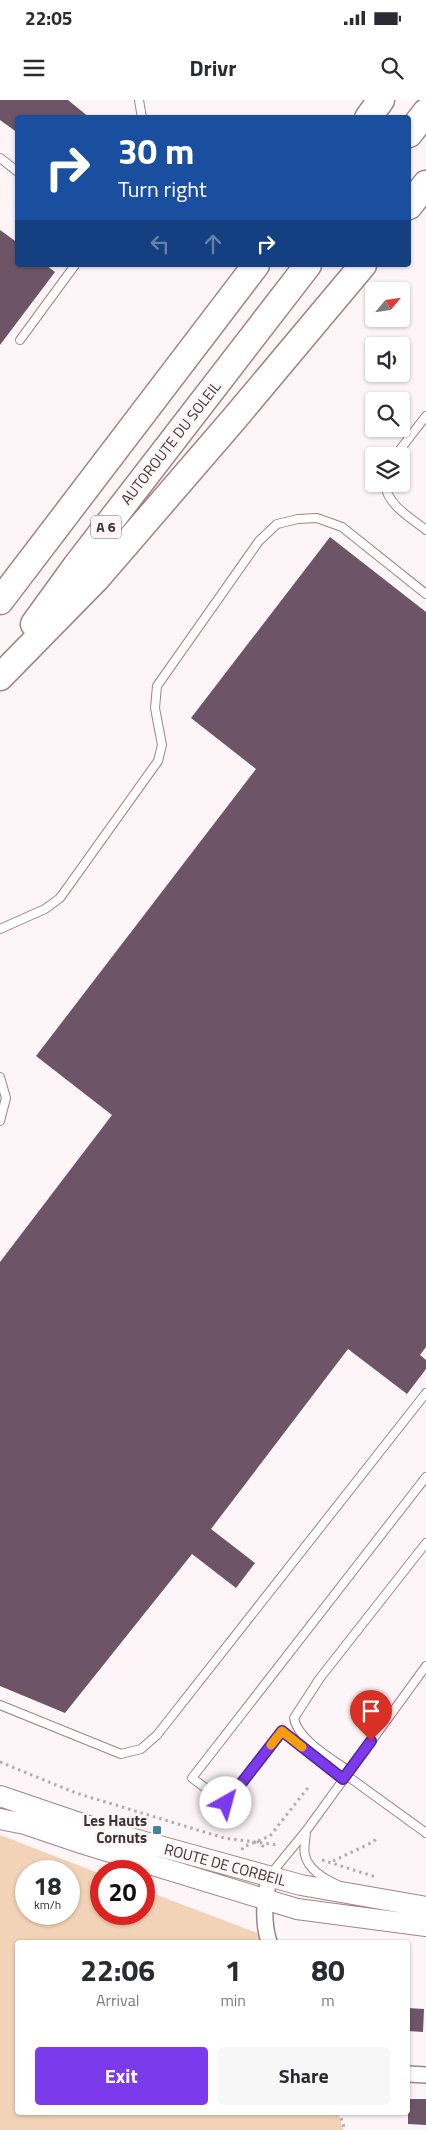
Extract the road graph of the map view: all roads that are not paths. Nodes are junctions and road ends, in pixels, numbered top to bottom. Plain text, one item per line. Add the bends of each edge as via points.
1 (139, 100) edge
2 (381, 100) edge
3 (426, 112) edge
4 (142, 115) edge
5 (370, 115) edge
6 (411, 131) edge
7 (0, 158) edge
8 (15, 170) edge
9 (426, 184) edge
10 (411, 203) edge
11 (75, 267) edge
12 (254, 267) edge
13 (306, 267) edge
14 (361, 267) edge
15 (20, 340) dead end
16 (426, 416) edge
17 (402, 447) edge
18 (387, 492) edge
19 (426, 530) edge
20 (426, 594) edge
21 (0, 601) edge
22 (0, 671) edge
23 (0, 677) edge
24 (0, 929) edge
25 (0, 1077) edge
26 (0, 1121) edge
27 (426, 1393) edge
28 (426, 1477) edge
29 (426, 1543) edge
30 (426, 1666) edge
31 (0, 1705) edge
32 (346, 1775) junction
33 (0, 1796) edge
34 (0, 1819) edge
35 (306, 1831) junction
36 (426, 1834) edge
37 (269, 1877) junction
38 (265, 1899) junction
39 (378, 1899) junction
40 (426, 1907) edge
41 (426, 1926) edge
42 (268, 1940) edge
43 (410, 2074) edge
44 (426, 2075) edge

1 - 4 lane
2 - 5 highway
3 - 6 highway
7 - 8 lane
9 - 10 highway
11 - 15 lane
12 - 21 highway, A 6
13 - 22 highway, AUTOROUTE DU SOLEIL / A 6 via 76,566
14 - 23 highway via 97,578
16 - 17 lane
18 - 19 lane via 396,506
20 - 24 lane via 342,527 317,518 277,524 259,541 157,686 155,708 162,745 158,761 60,898 45,909
25 - 26 lane via 6,1098
27 - 31 lane via 157,1735 141,1749 121,1754
28 - 32 lane via 192,1778 226,1803 282,1731
29 - 32 lane via 320,1678 294,1718 303,1736
30 - 32 lane
32 - 35 lane
32 - 36 lane
33 - 37 street, ROUTE DE CORBEIL via 94,1828
34 - 38 street, ROUTE DE CORBEIL
35 - 37 lane
35 - 39 lane via 305,1854 314,1870 333,1882
37 - 38 street
37 - 39 street, ROUTE DE CORBEIL
38 - 41 street, ROUTE DE CORBEIL via 297,1909
38 - 42 street via 264,1928
39 - 40 street, ROUTE DE CORBEIL
43 - 44 street

